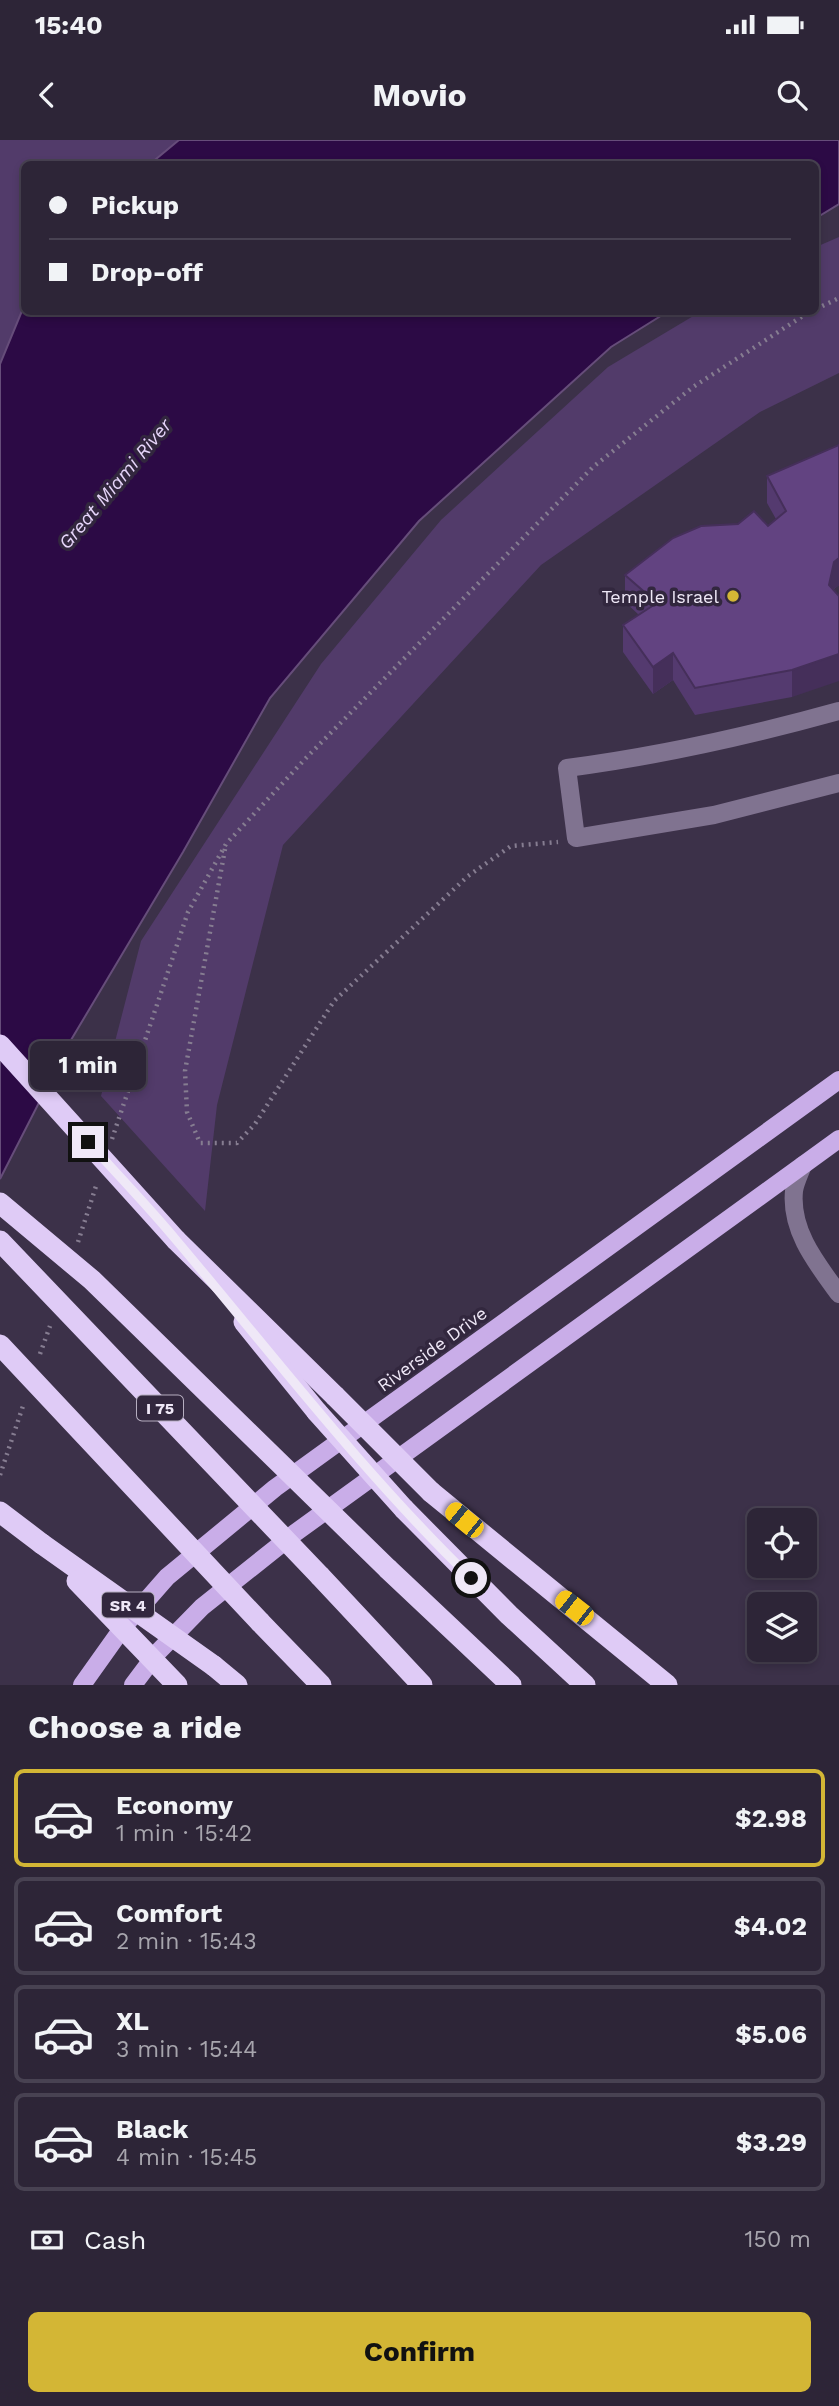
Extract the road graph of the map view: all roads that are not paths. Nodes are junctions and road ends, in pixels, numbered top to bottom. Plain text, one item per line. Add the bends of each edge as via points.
1 (839, 711) edge
2 (839, 783) edge
3 (0, 1045) edge
4 (839, 1080) edge
5 (839, 1139) edge
6 (803, 1166) junction
7 (0, 1203) edge
8 (176, 1240) junction
9 (0, 1241) edge
10 (839, 1294) edge
11 (0, 1345) edge
12 (0, 1512) edge
13 (42, 1544) junction
14 (82, 1685) edge
15 (133, 1685) edge
16 (177, 1685) edge
17 (237, 1685) edge
18 (321, 1685) edge
19 (422, 1685) edge
20 (511, 1685) edge
21 (585, 1685) edge
22 (667, 1685) edge

1 - 2 street via 635,760 567,768 576,838 715,815
3 - 8 highway, bridge
4 - 14 main road, Riverside Drive via 275,1488 167,1577
5 - 6 main road
6 - 10 street via 794,1190 797,1226
6 - 15 main road via 295,1533 202,1606
7 - 20 highway, bridge via 92,1280
8 - 21 highway, bridge via 317,1412 404,1509
8 - 22 highway, bridge via 430,1492
9 - 19 highway, I 75, bridge
11 - 18 highway, bridge
12 - 13 highway, SR 4
13 - 16 highway, bridge
13 - 17 highway, SR 4, bridge

